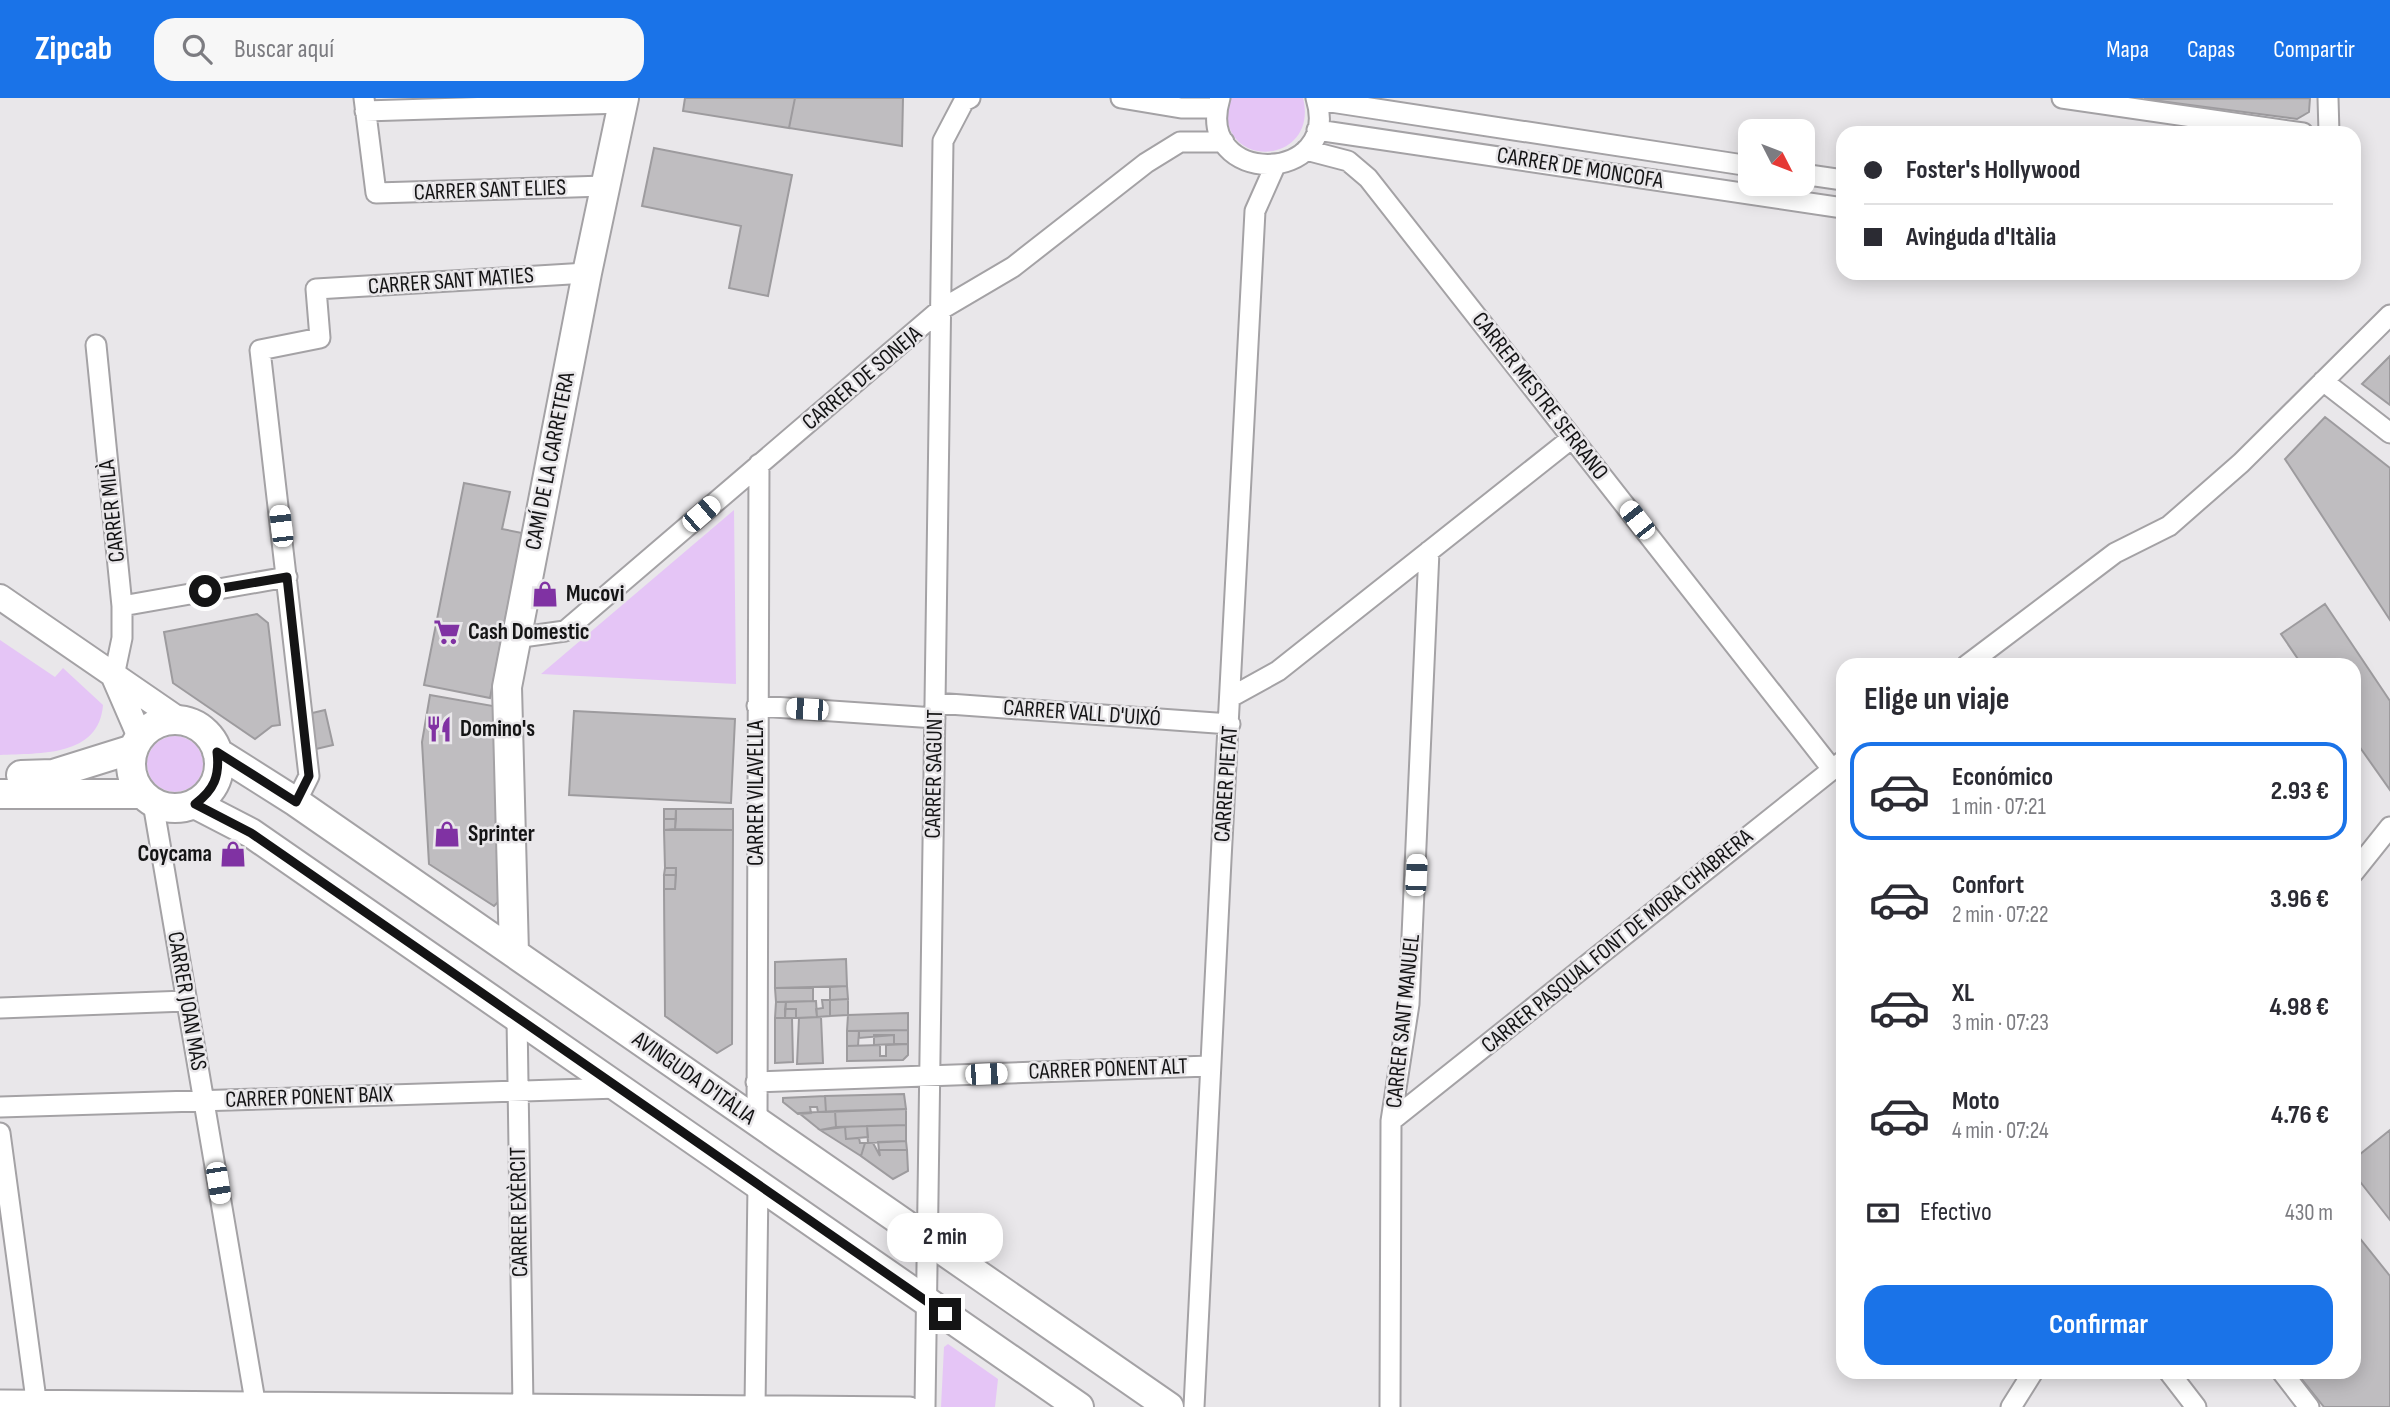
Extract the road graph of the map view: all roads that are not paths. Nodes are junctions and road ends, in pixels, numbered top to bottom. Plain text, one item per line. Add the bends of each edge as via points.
1 (970, 98) edge
2 (1121, 98) edge
3 (2062, 98) edge
4 (2328, 98) edge
5 (1317, 99) edge
6 (623, 100) edge
7 (1219, 103) edge
8 (364, 104) edge
9 (2255, 126) edge
10 (2329, 126) edge
11 (1317, 130) junction
12 (1224, 142) junction
13 (1306, 150) junction
14 (1738, 164) edge
15 (1275, 166) junction
16 (1815, 176) edge
17 (1836, 179) edge
18 (605, 187) junction
19 (1836, 207) edge
20 (587, 273) junction
21 (940, 310) junction
22 (2390, 315) edge
23 (96, 345) dead end
24 (2323, 381) junction
25 (2390, 433) edge
26 (1572, 438) junction
27 (759, 464) junction
28 (1429, 551) junction
29 (287, 577) junction
30 (0, 597) edge
31 (122, 606) junction
32 (515, 638) junction
33 (1977, 658) edge
34 (114, 676) junction
35 (1231, 697) junction
36 (757, 706) junction
37 (935, 710) junction
38 (178, 720) junction
39 (1230, 724) junction
40 (137, 743) junction
41 (217, 752) junction
42 (1836, 764) edge
43 (1836, 766) edge
44 (0, 776) edge
45 (0, 794) edge
46 (147, 798) junction
47 (296, 802) junction
48 (195, 804) junction
49 (2390, 827) edge
50 (2361, 863) edge
51 (514, 953) junction
52 (186, 1001) junction
53 (0, 1008) edge
54 (517, 1018) junction
55 (1209, 1066) junction
56 (930, 1076) junction
57 (756, 1082) junction
58 (618, 1088) junction
59 (516, 1091) junction
60 (203, 1101) junction
61 (0, 1107) edge
62 (757, 1121) junction
63 (1391, 1121) junction
64 (0, 1133) edge
65 (758, 1185) junction
66 (6, 1230) edge
67 (928, 1240) junction
68 (927, 1301) junction
69 (2029, 1379) edge
70 (2174, 1379) edge
71 (2287, 1379) edge
72 (0, 1400) edge
73 (37, 1404) edge
74 (255, 1404) edge
75 (523, 1405) edge
76 (755, 1406) edge
77 (910, 1407) edge
78 (925, 1407) edge
79 (1079, 1407) edge
80 (1169, 1407) edge
81 (1194, 1407) edge
82 (1390, 1407) edge
83 (2011, 1407) edge
84 (2196, 1407) edge
85 (2309, 1407) edge

1 - 21 street, CARRER SAGUNT via 943,141
2 - 7 street via 1181,108
3 - 9 street
4 - 10 street
5 - 11 street
5 - 14 street, CARRER DE MONCOFA
6 - 8 street
6 - 18 main road, CAMÍ DE LA CARRETERA
7 - 12 street via 1218,125
8 - 18 street, CARRER SANT ELIES via 376,193
11 - 13 street
11 - 19 street, CARRER DE MONCOFA
12 - 15 street via 1246,162
12 - 21 street, CARRER DE SONEJA via 1180,142 1013,267
13 - 15 street
13 - 26 street, CARRER MESTRE SERRANO via 1348,161 1368,178
15 - 35 street, CARRER PIETAT via 1255,211
16 - 17 street
18 - 20 main road, CAMÍ DE LA CARRETERA
20 - 29 street, CARRER SANT MATIES via 316,289 320,338 260,350
20 - 32 main road, CAMÍ DE LA CARRETERA
21 - 27 street, CARRER DE SONEJA
21 - 37 street, CARRER SAGUNT
22 - 24 street
23 - 31 street, CARRER MILÀ
24 - 25 street
24 - 33 street via 2169,526 2115,553
26 - 28 street
26 - 42 street, CARRER MESTRE SERRANO
27 - 32 street, CARRER DE SONEJA via 565,631
27 - 36 street, CARRER VILAVELLA
28 - 35 street via 1278,671
28 - 63 street, CARRER SANT MANUEL via 1409,1004
29 - 31 street
29 - 47 street via 309,776
30 - 34 street
31 - 34 street, CARRER MILÀ via 122,638
32 - 51 main road, CAMÍ DE LA CARRETERA via 507,687
34 - 38 street
34 - 40 street
35 - 39 street, CARRER PIETAT
36 - 37 street, CARRER VALL D'UIXÓ
36 - 57 street, CARRER VILAVELLA
37 - 39 street, CARRER VALL D'UIXÓ
37 - 56 street, CARRER SAGUNT
38 - 40 main road via 164,721
38 - 41 main road via 203,730
39 - 55 street, CARRER PIETAT
40 - 44 main road via 53,774
40 - 46 main road via 131,772
41 - 47 main road, AVINGUDA D'ITÀLIA
41 - 48 main road via 215,782
43 - 63 street, CARRER PASQUAL FONT DE MORA CHABRERA
45 - 46 main road
46 - 48 main road via 181,808
46 - 52 street, CARRER JOAN MAS
47 - 51 main road, AVINGUDA D'ITÀLIA
48 - 54 main road via 251,833
49 - 50 street
51 - 62 main road, AVINGUDA D'ITÀLIA
52 - 53 street
52 - 60 street, CARRER JOAN MAS
54 - 58 main road
54 - 59 street, CARRER EXÈRCIT
55 - 56 street, CARRER PONENT ALT
55 - 81 street, CARRER PIETAT
56 - 57 street, CARRER PONENT ALT
56 - 67 street, CARRER SAGUNT
57 - 62 street, CARRER VILAVELLA
58 - 59 street, CARRER PONENT BAIX
58 - 65 main road
59 - 60 street, CARRER PONENT BAIX
59 - 75 street, CARRER EXÈRCIT
60 - 61 street, CARRER PONENT BAIX
60 - 74 street, CARRER JOAN MAS
62 - 67 main road, AVINGUDA D'ITÀLIA
63 - 82 street, CARRER SANT MANUEL
64 - 66 street
65 - 68 main road
65 - 76 street
66 - 73 street
67 - 68 street, CARRER SAGUNT
67 - 80 main road, AVINGUDA D'ITÀLIA
68 - 78 street, CARRER SAGUNT
68 - 79 main road
69 - 83 street
70 - 84 street
71 - 85 street
72 - 73 street
73 - 74 street
74 - 75 street
75 - 76 street
76 - 77 street

